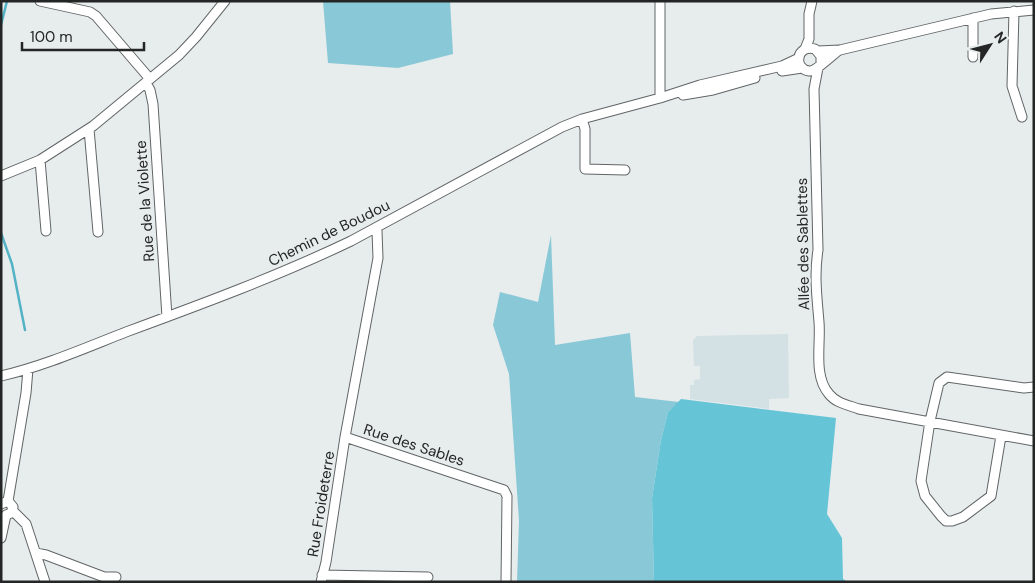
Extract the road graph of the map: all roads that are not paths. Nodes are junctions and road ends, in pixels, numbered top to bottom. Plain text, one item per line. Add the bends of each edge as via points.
1 (40, 1) edge
2 (224, 1) edge
3 (660, 1) edge
4 (812, 1) edge
5 (1034, 10) edge
6 (1014, 11) junction
7 (973, 18) junction
8 (809, 39) junction
9 (805, 49) junction
10 (817, 50) junction
11 (840, 50) junction
12 (973, 57) dead end
13 (799, 58) junction
14 (820, 66) junction
15 (804, 69) junction
16 (148, 81) junction
17 (814, 90) junction
18 (660, 98) junction
19 (1022, 117) dead end
20 (582, 119) junction
21 (89, 129) junction
22 (40, 160) junction
23 (625, 170) dead end
24 (1, 176) edge
25 (375, 228) junction
26 (46, 231) dead end
27 (98, 232) dead end
28 (167, 317) junction
29 (28, 369) junction
30 (1, 376) edge
31 (1034, 387) edge
32 (930, 421) junction
33 (1001, 436) junction
34 (345, 437) junction
35 (1034, 441) edge
36 (5, 503) edge
37 (7, 512) edge
38 (1, 538) edge
39 (36, 553) junction
40 (428, 577) dead end
41 (116, 578) dead end
42 (322, 578) edge
43 (45, 582) edge
44 (506, 582) edge

1 - 16 street via 96,16
2 - 16 street via 179,55
3 - 18 street
4 - 8 street
5 - 6 street
6 - 7 street
6 - 19 street via 1012,86
7 - 11 street
7 - 12 street
8 - 9 street
8 - 10 street
9 - 10 street
9 - 13 street
10 - 11 street
10 - 14 street via 822,58
11 - 14 street
13 - 15 street
13 - 18 street, Chemin de Boudou via 782,66
14 - 15 street via 812,71
14 - 17 street, Allée des Sablettes
15 - 17 street, Allée des Sablettes
15 - 18 street, Chemin de Boudou via 792,68 713,90
16 - 21 street
16 - 28 street, Rue de la Violette via 153,104
17 - 32 street, Allée des Sablettes via 818,250 814,270 822,380 829,394 840,403
18 - 20 street, Chemin de Boudou
20 - 23 street via 585,169
20 - 25 street, Chemin de Boudou
21 - 22 street
21 - 27 street
22 - 24 street
22 - 26 street
25 - 28 street, Chemin de Boudou via 316,258
25 - 34 street, Rue des Sables via 378,258
28 - 29 street, Chemin de Boudou
29 - 30 street, Chemin de Boudou
29 - 36 street
31 - 32 street via 947,377 939,383
32 - 33 street, Allée des Sablettes
32 - 33 street via 921,481 925,496 946,520 964,517 991,496
33 - 35 street, Allée des Sablettes
34 - 42 street, Rue Froideterre
34 - 44 street, Rue des Sables via 504,490 507,496
36 - 37 street via 12,504
37 - 38 street
37 - 39 street via 26,524
39 - 41 street via 104,577
39 - 43 street
40 - 42 street, Rue Froideterre

